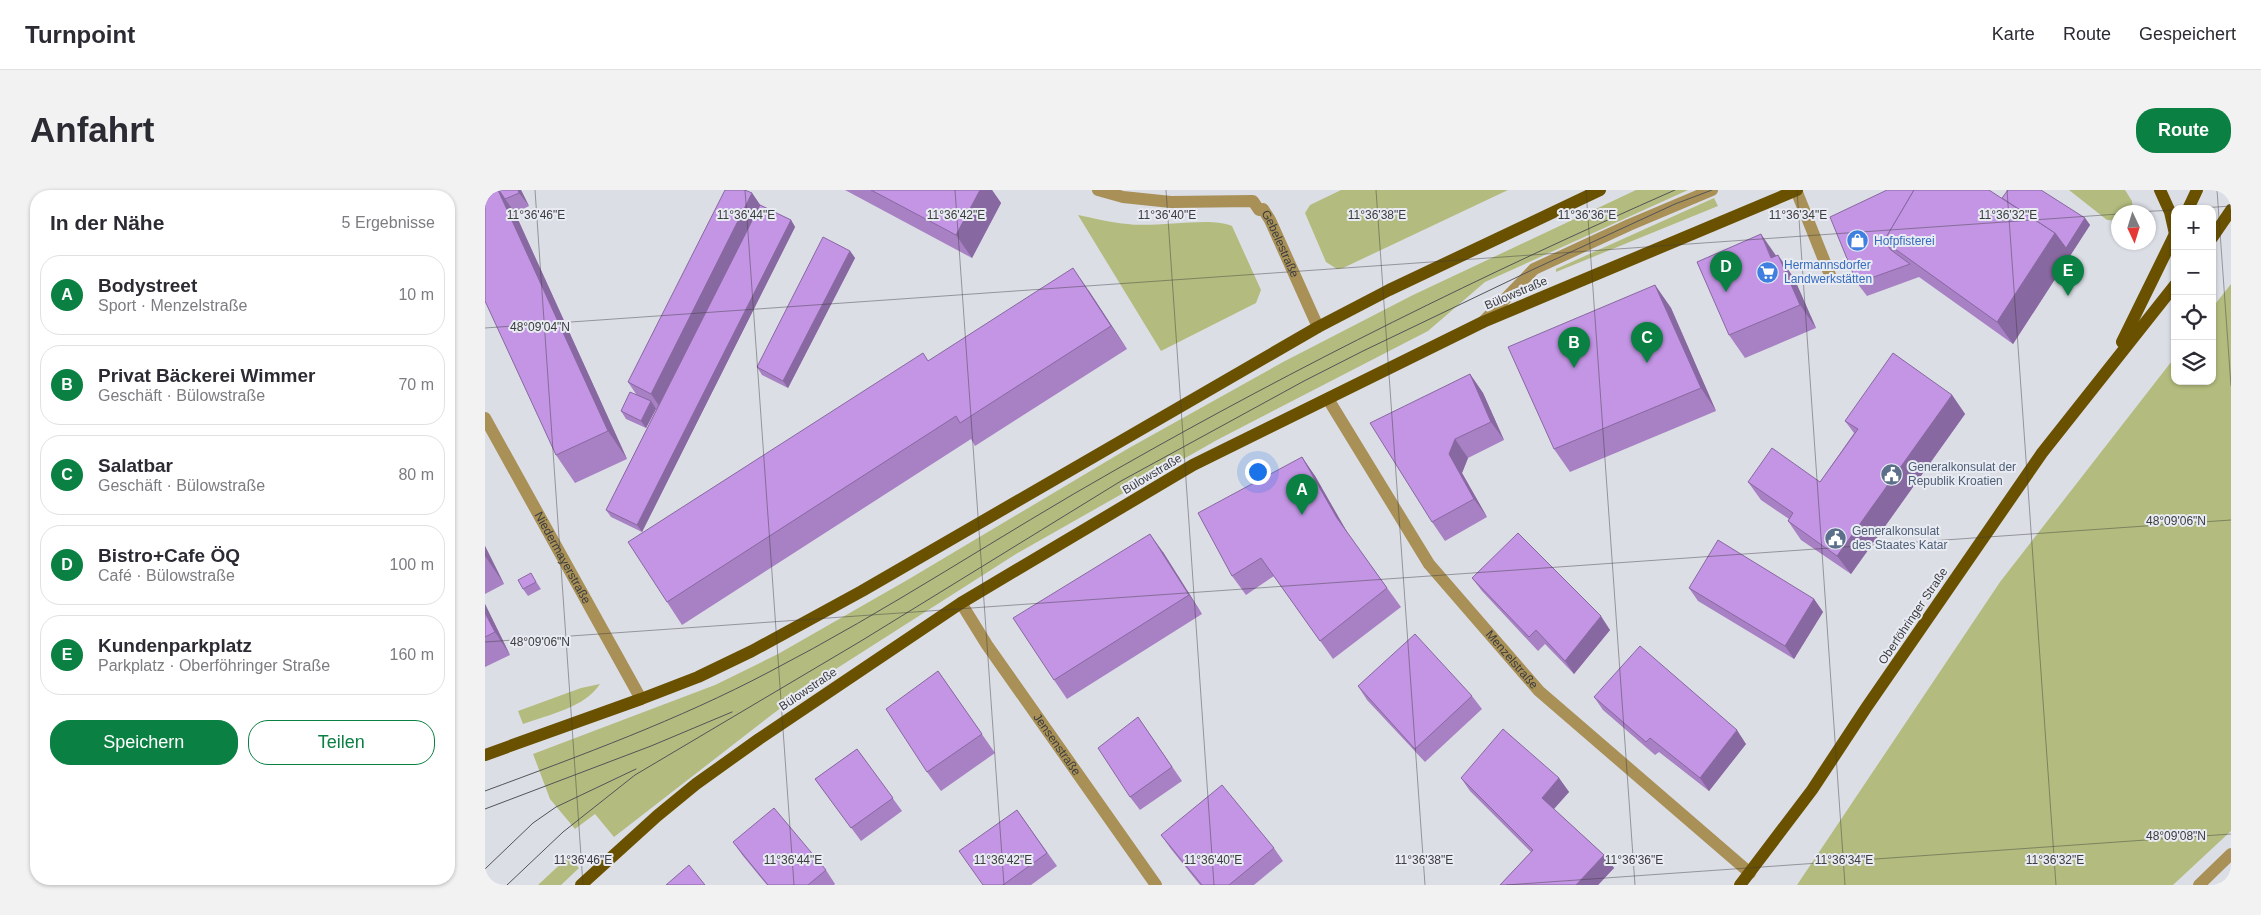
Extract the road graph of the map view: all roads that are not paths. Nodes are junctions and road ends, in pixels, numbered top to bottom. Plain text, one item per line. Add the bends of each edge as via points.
1 (1098, 190) edge
2 (1600, 190) edge
3 (1713, 190) edge
4 (1796, 190) edge
5 (2161, 190) edge
6 (2197, 190) edge
7 (2190, 205) edge
8 (2231, 210) edge
9 (2171, 216) edge
10 (2216, 232) edge
11 (2171, 242) edge
12 (1830, 275) dead end
13 (2171, 290) edge
14 (1483, 322) junction
15 (1318, 327) junction
16 (2111, 364) junction
17 (1328, 400) junction
18 (485, 418) edge
19 (961, 603) junction
20 (641, 699) junction
21 (485, 755) edge
22 (2231, 854) edge
23 (1750, 874) junction
24 (581, 885) edge
25 (1156, 885) edge
26 (1740, 885) edge
27 (2199, 885) edge

1 - 15 street, Gebelestraße via 1171,202 1253,200 1270,220
2 - 15 main road
3 - 14 street via 1534,268
4 - 12 street
4 - 14 main road, Bülowstraße
5 - 9 main road
6 - 7 main road
8 - 10 main road
11 - 16 main road, Oberföhringer Straße
13 - 16 main road, Oberföhringer Straße
14 - 17 main road, Bülowstraße
15 - 20 main road via 753,651
16 - 23 main road, Oberföhringer Straße via 2042,452 1812,790
17 - 19 main road, Bülowstraße via 1193,466
17 - 23 street, Menzelstraße via 1429,564 1539,691
18 - 20 street, Niedermayerstraße
19 - 24 main road, Bülowstraße via 696,784
19 - 25 street, Jensenstraße
20 - 21 main road
22 - 27 street
23 - 26 main road, Oberföhringer Straße

